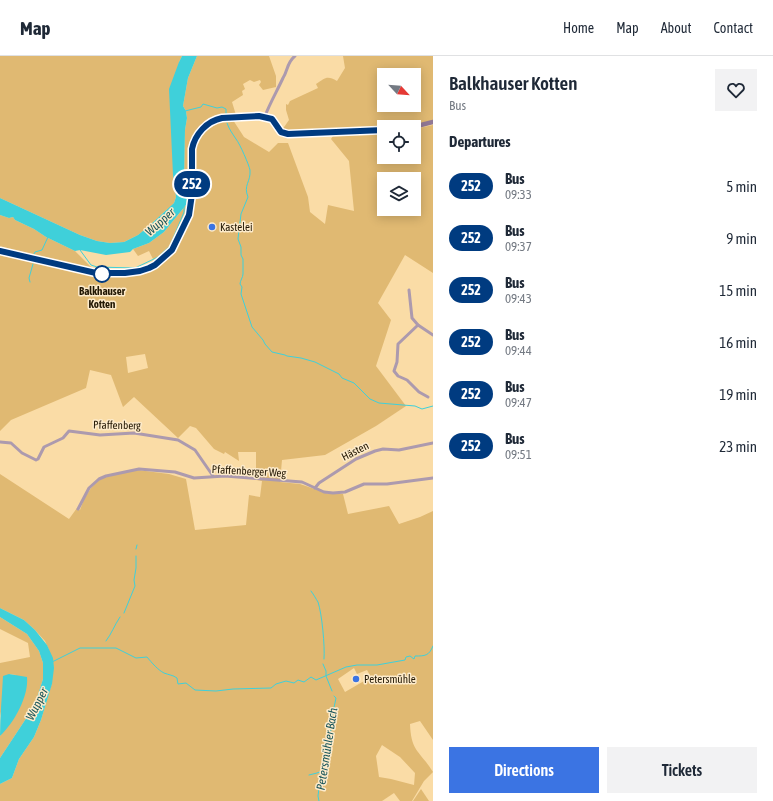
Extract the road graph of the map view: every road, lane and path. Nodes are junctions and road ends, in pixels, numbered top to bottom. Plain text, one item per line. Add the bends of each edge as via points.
1 (295, 56) edge
2 (265, 116) junction
3 (433, 122) edge
4 (421, 125) edge
5 (377, 130) edge
6 (0, 251) edge
7 (409, 290) dead end
8 (418, 325) junction
9 (433, 335) edge
10 (428, 397) dead end
11 (0, 442) edge
12 (433, 443) edge
13 (213, 476) junction
14 (433, 478) edge
15 (316, 488) junction
16 (78, 509) dead end

1 - 2 street via 289,62
2 - 5 main road via 273,120 281,132 288,134
2 - 6 main road via 217,119 208,124 197,136 192,149 192,194 189,215 172,250 155,265 140,271 96,273
3 - 4 main road
7 - 8 street via 411,315
8 - 9 street
8 - 10 street via 398,344 394,370 398,376
11 - 13 street, Pfaffenberg via 11,443 22,453 36,460 44,447 63,438 69,431 100,436 134,433 150,435 178,440 191,447
12 - 15 street, Hästen via 399,450 375,451 356,459 319,483
13 - 15 street, Pfaffenberger Weg via 302,482
13 - 16 street, Pfaffenberger Weg via 194,478 175,472 139,469 106,476 89,488
14 - 15 street, Pfaffenberger Weg via 364,484 336,493

